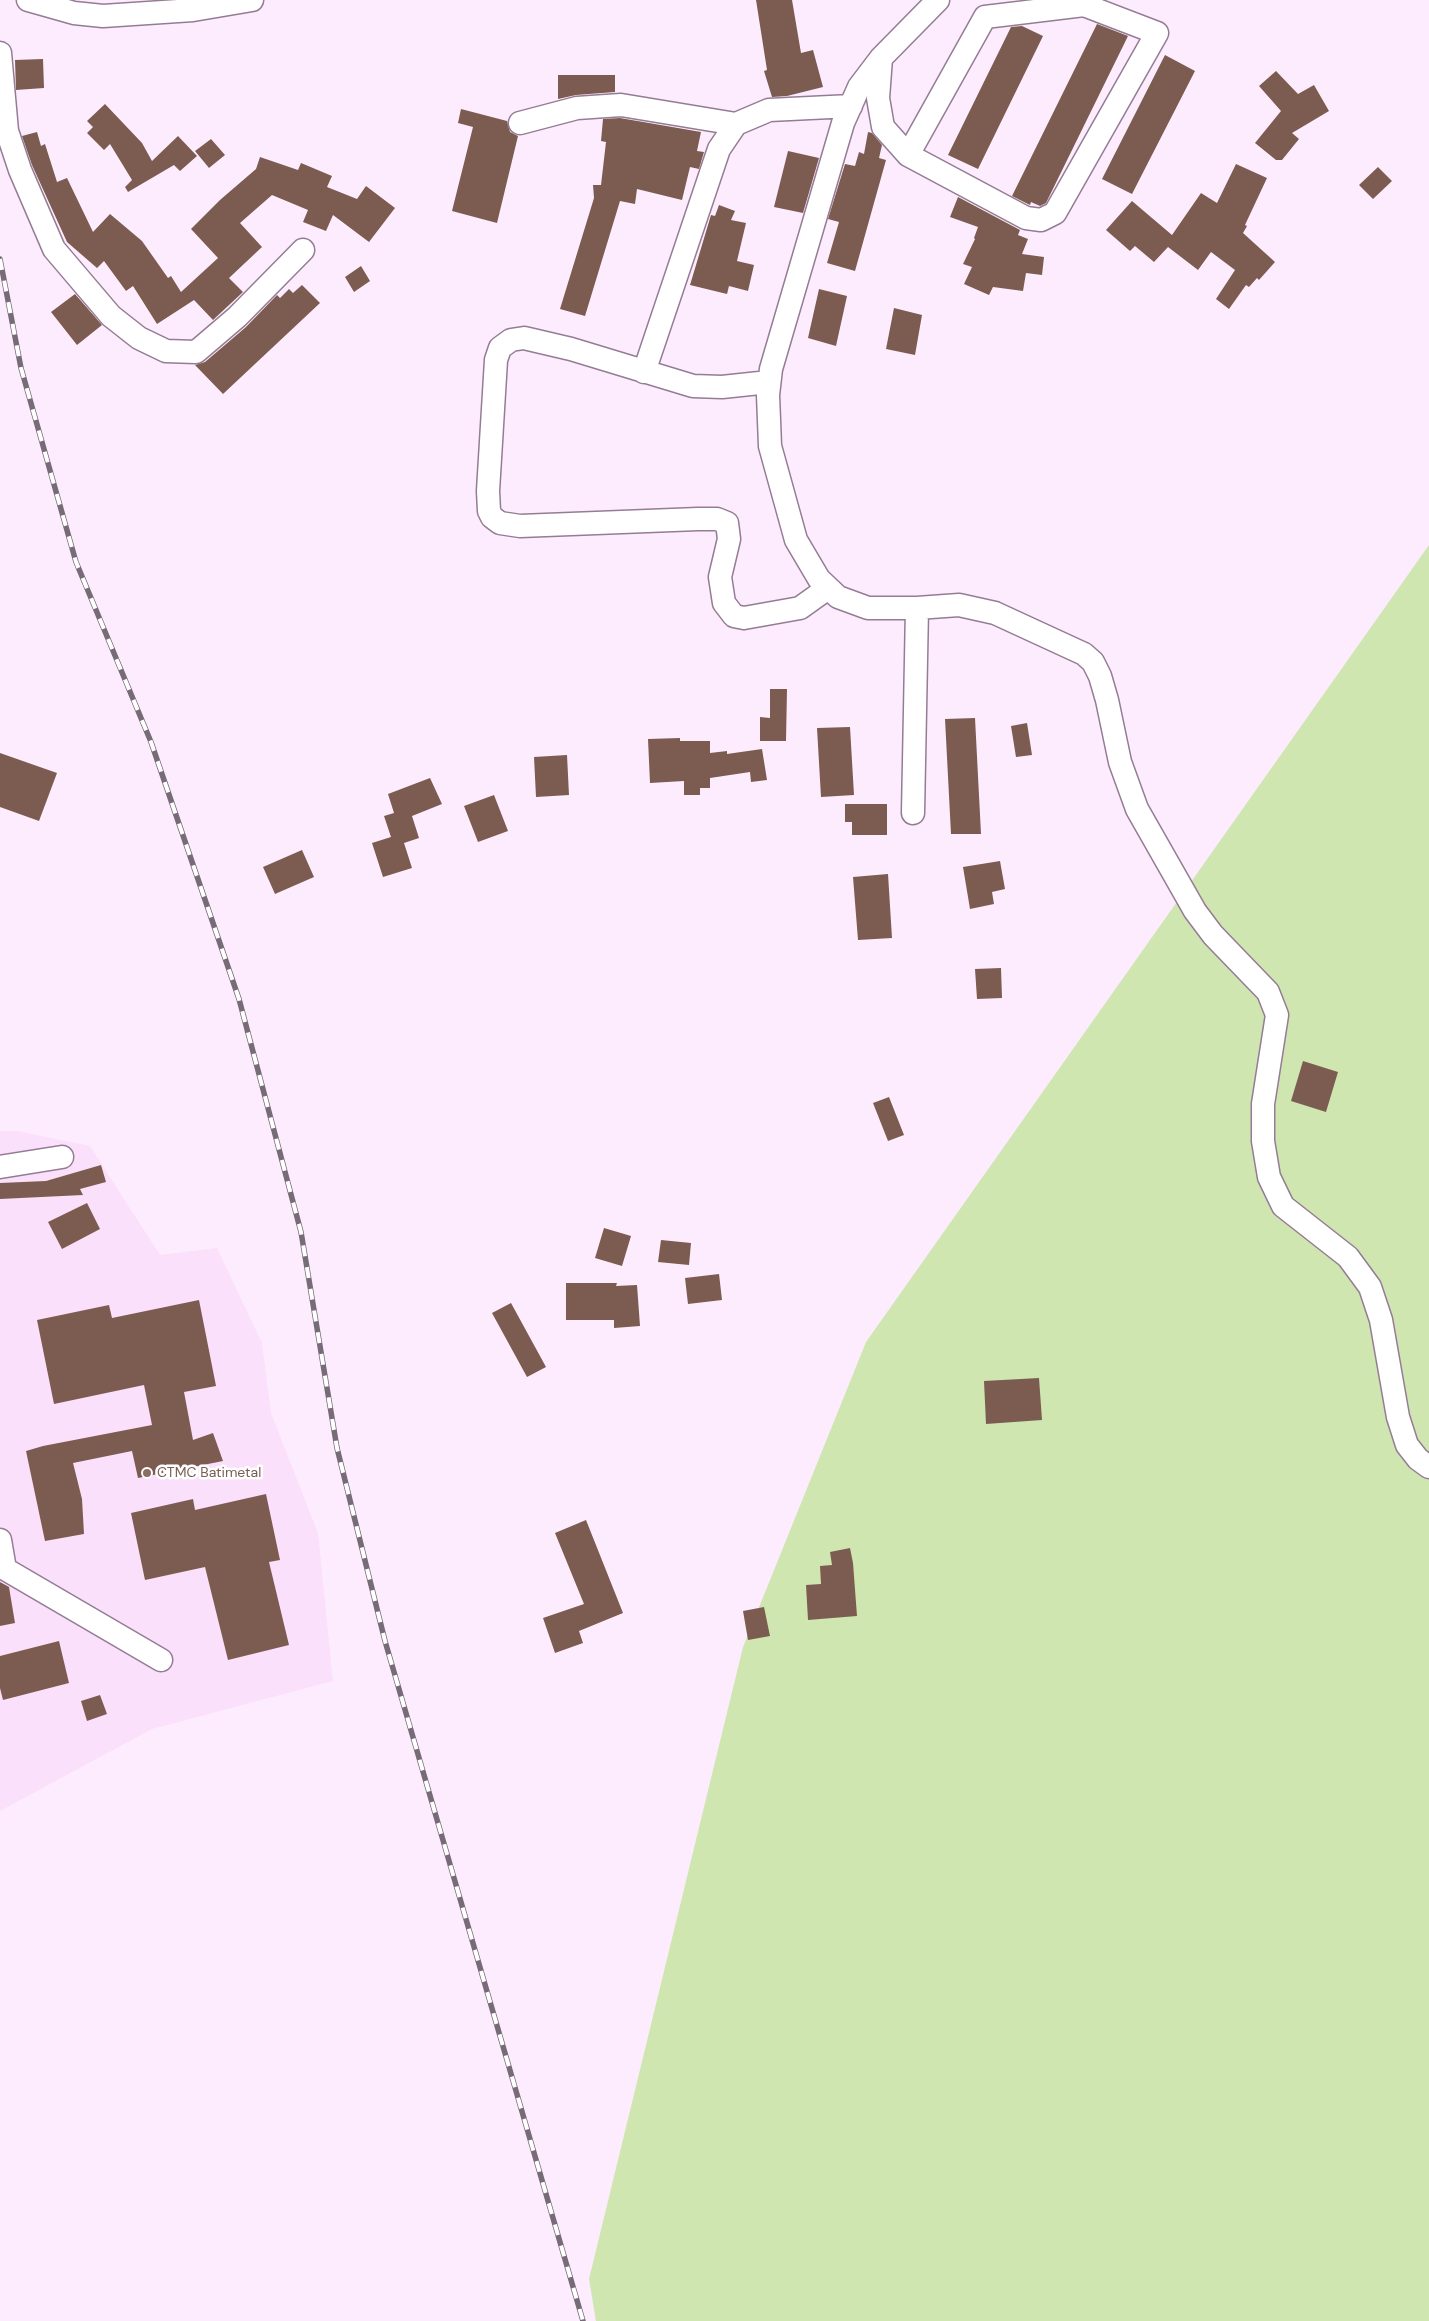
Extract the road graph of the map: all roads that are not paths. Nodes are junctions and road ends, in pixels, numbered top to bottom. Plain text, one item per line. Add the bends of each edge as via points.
1 (28, 0) edge
2 (252, 0) edge
3 (938, 0) edge
4 (0, 53) edge
5 (881, 58) junction
6 (850, 106) junction
7 (520, 123) dead end
8 (736, 124) junction
9 (908, 155) junction
10 (303, 250) dead end
11 (644, 372) junction
12 (769, 382) junction
13 (828, 588) junction
14 (917, 608) junction
15 (913, 813) dead end
16 (62, 1156) dead end
17 (0, 1167) edge
18 (1429, 1467) edge
19 (0, 1540) edge
20 (160, 1660) dead end

1 - 2 street via 74,13 103,16 193,10
3 - 5 street
4 - 10 street via 7,131 54,249 111,316 139,338 166,351 196,352 237,317
5 - 6 street via 859,87
5 - 9 street via 878,98 883,127
6 - 8 street via 769,110
6 - 12 street
7 - 8 street via 577,108 620,105
8 - 11 street via 719,149
9 - 9 street via 1026,218 1046,219 1055,213 1157,33 1084,5 985,17
11 - 12 street via 693,386 722,387
11 - 13 street via 524,338 510,340 500,348 496,360 488,491 492,517 500,523 520,526 698,519 722,521 729,527 729,539 720,577 724,603 734,616 744,618 800,608
12 - 13 street via 770,446 796,540
13 - 14 street via 838,597 868,608
14 - 15 street
14 - 18 street via 959,605 995,613 1084,654 1093,662 1107,700 1120,762 1137,809 1195,911 1213,935 1268,992 1277,1015 1263,1104 1269,1177 1283,1206 1348,1257 1370,1287 1407,1445
16 - 17 street
19 - 20 street via 5,1569

